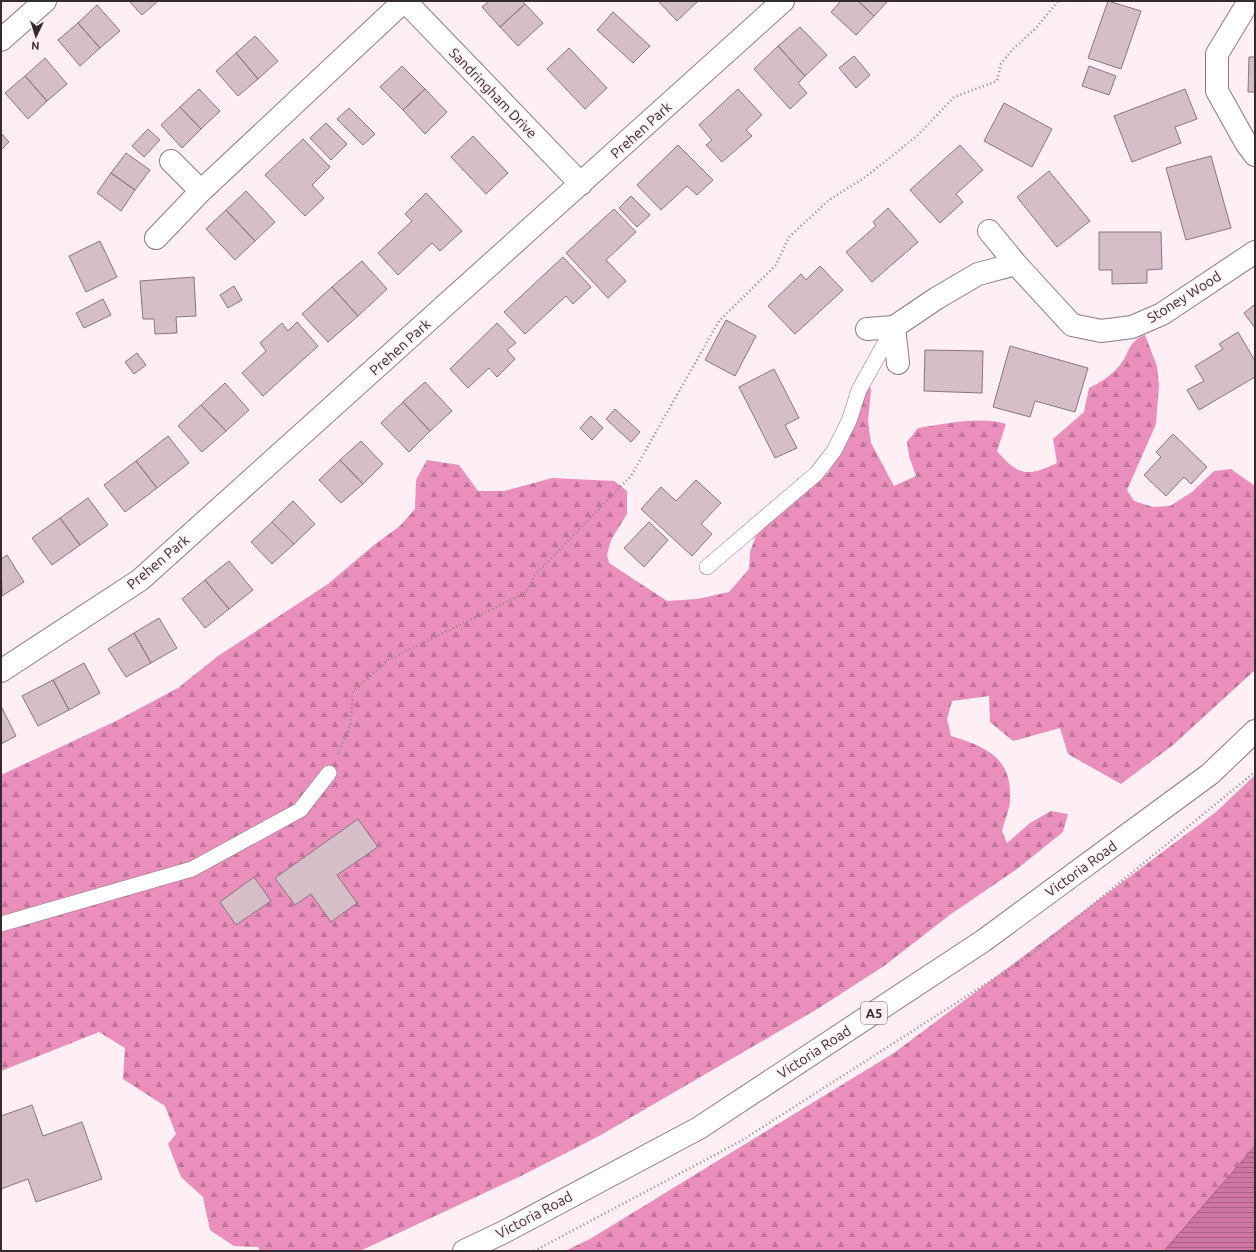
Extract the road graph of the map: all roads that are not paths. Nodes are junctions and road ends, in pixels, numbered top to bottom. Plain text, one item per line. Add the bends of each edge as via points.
1 (45, 1) edge
2 (405, 1) edge
3 (783, 1) edge
4 (1249, 1) edge
5 (1, 40) edge
6 (1255, 155) edge
7 (171, 161) dead end
8 (581, 184) junction
9 (201, 192) junction
10 (989, 230) dead end
11 (156, 238) dead end
12 (1255, 252) edge
13 (1016, 264) junction
14 (894, 327) junction
15 (867, 329) dead end
16 (898, 363) dead end
17 (707, 567) dead end
18 (1, 671) edge
19 (1255, 731) edge
20 (329, 773) road end
21 (1, 924) edge
22 (464, 1251) edge

1 - 5 main road
2 - 8 main road, Sandringham Drive
2 - 9 main road
3 - 8 main road, Prehen Park
4 - 6 main road via 1217,54 1217,91
7 - 9 main road
8 - 18 main road, Prehen Park via 140,580
9 - 11 main road
10 - 13 main road, Stoney Wood
12 - 13 main road, Stoney Wood via 1162,314 1132,327 1101,331 1072,325
13 - 14 main road via 978,274
14 - 15 main road
14 - 16 main road
14 - 17 lane via 859,390 834,451 817,473
19 - 22 main road, Victoria Road / A5 via 1210,774 983,941 930,976 698,1128
20 - 21 lane via 300,810 192,869

